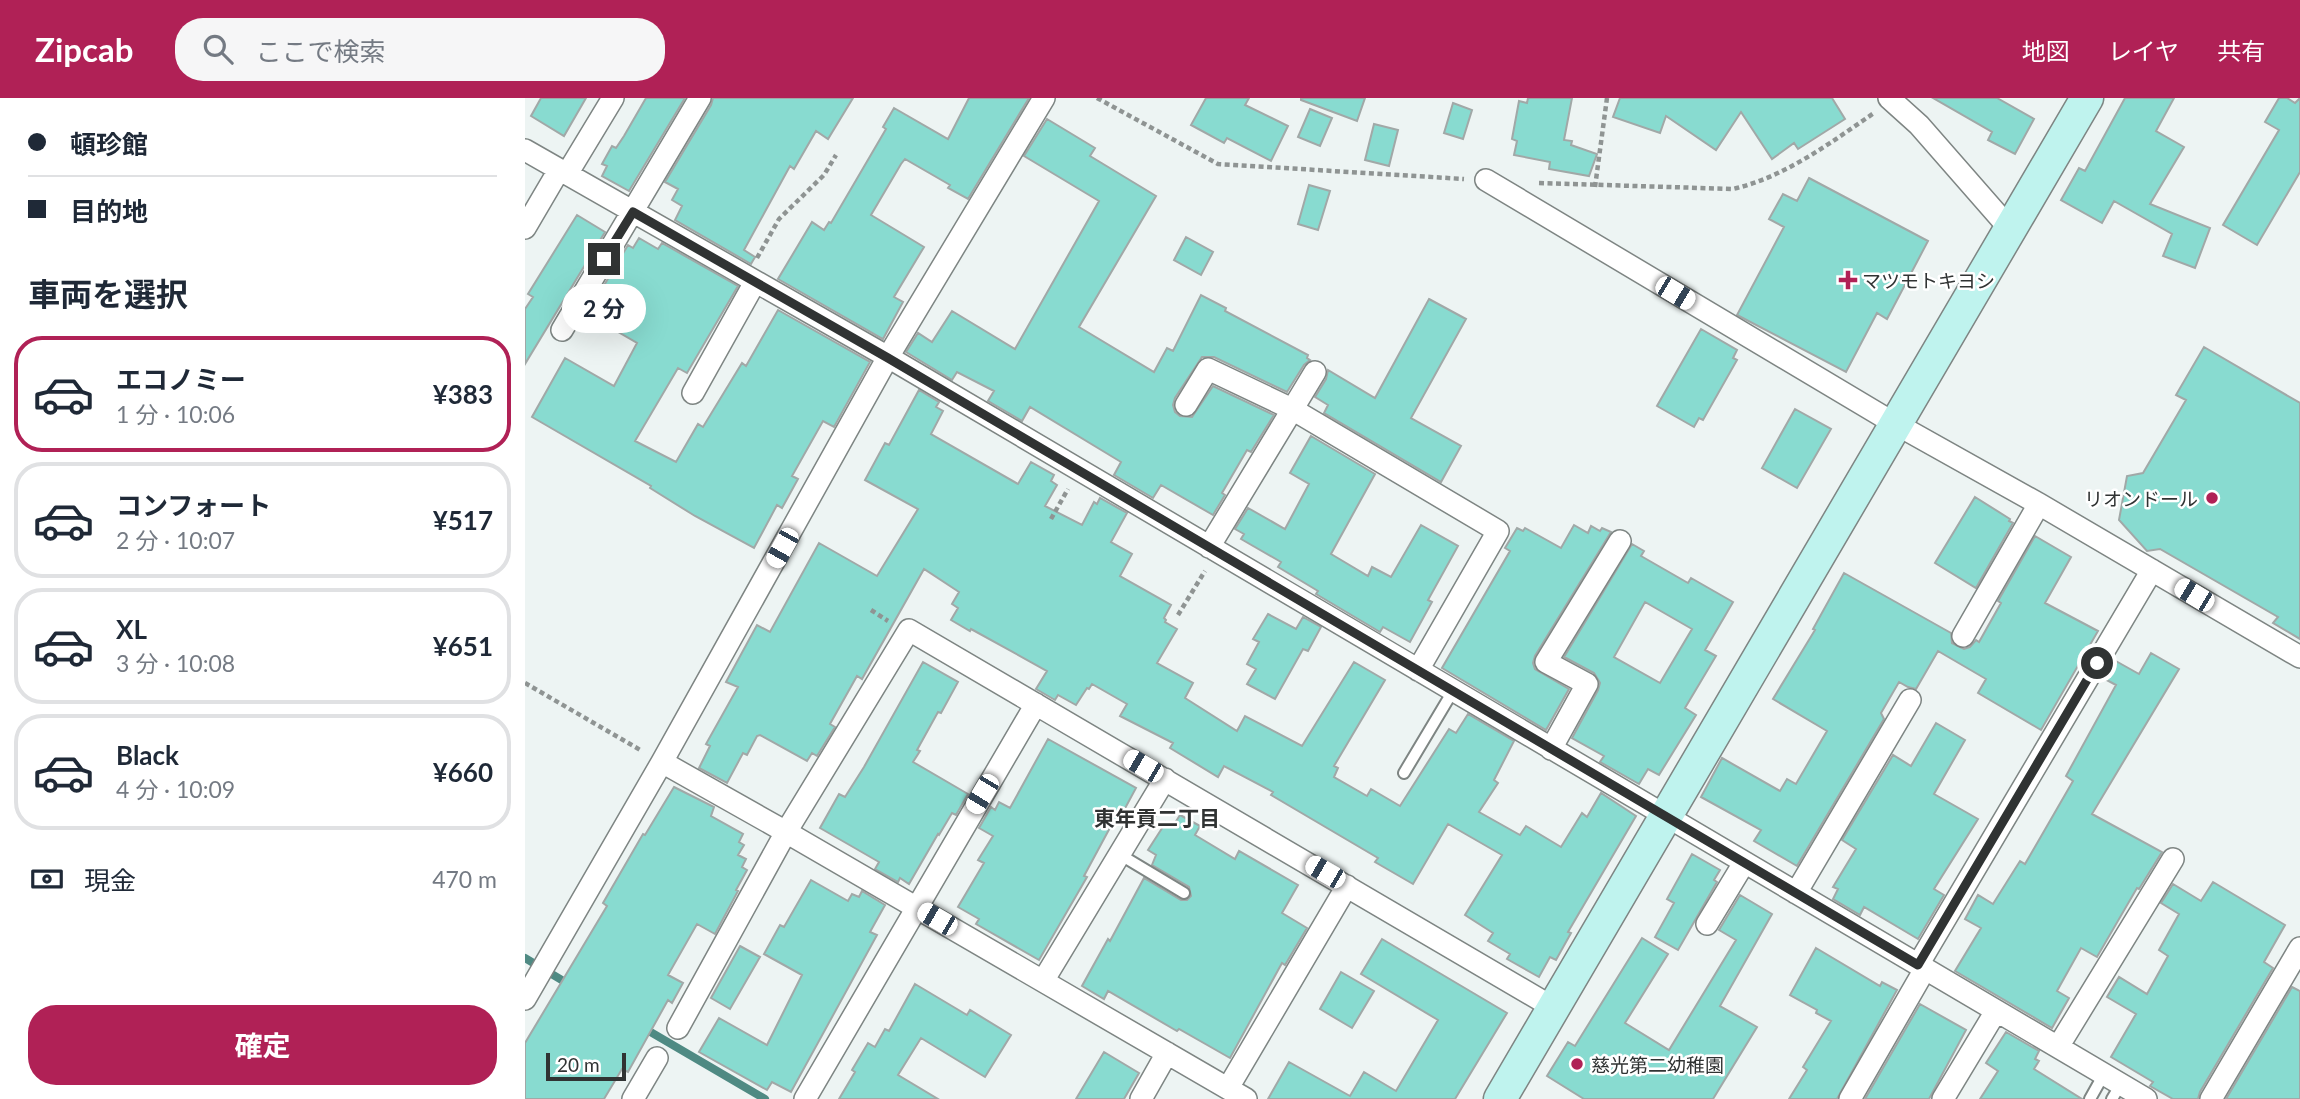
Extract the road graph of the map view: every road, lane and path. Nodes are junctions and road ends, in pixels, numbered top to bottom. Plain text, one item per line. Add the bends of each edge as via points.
1 (613, 98) edge
2 (700, 98) edge
3 (1044, 98) edge
4 (1607, 98) edge
5 (1889, 98) edge
6 (2087, 98) edge
7 (525, 150) edge
8 (836, 155) dead end
9 (563, 172) junction
10 (1486, 180) dead end
11 (1595, 187) dead end
12 (633, 212) junction
13 (525, 228) edge
14 (2010, 229) junction
15 (751, 279) junction
16 (562, 330) dead end
17 (888, 358) junction
18 (1315, 372) dead end
19 (693, 393) dead end
20 (1186, 405) dead end
21 (1292, 409) junction
22 (1896, 424) junction
23 (1079, 470) junction
24 (2039, 504) junction
25 (1051, 519) dead end
26 (1620, 541) dead end
27 (1213, 549) junction
28 (2152, 570) junction
29 (1178, 615) dead end
30 (1963, 636) dead end
31 (2300, 657) edge
32 (1418, 670) junction
33 (525, 682) edge
34 (1453, 691) junction
35 (1910, 700) dead end
36 (1036, 704) junction
37 (1551, 748) junction
38 (662, 762) junction
39 (1404, 773) dead end
40 (1164, 779) junction
41 (1665, 817) junction
42 (786, 832) junction
43 (1119, 854) junction
44 (2173, 859) dead end
45 (1744, 863) junction
46 (1347, 886) junction
47 (1184, 893) dead end
48 (1796, 893) junction
49 (915, 907) junction
50 (1707, 923) dead end
51 (2300, 948) edge
52 (1921, 967) junction
53 (1043, 981) junction
54 (525, 999) edge
55 (1554, 1008) junction
56 (1996, 1011) junction
57 (678, 1028) dead end
58 (2058, 1047) junction
59 (1167, 1053) junction
60 (657, 1058) dead end
61 (2112, 1086) edge
62 (1237, 1094) edge
63 (633, 1099) edge
64 (804, 1099) edge
65 (1140, 1099) edge
66 (1500, 1099) edge
67 (1850, 1099) edge
68 (1943, 1099) edge
69 (2090, 1099) edge
70 (2146, 1099) edge
71 (2211, 1099) edge

1 - 9 street
2 - 12 street
3 - 17 street
4 - 11 path
5 - 14 street via 1919,125
6 - 14 street
7 - 9 street
8 - 15 path via 824,175 779,219
9 - 12 street
9 - 13 street
10 - 22 street
12 - 15 street
12 - 16 street
14 - 22 street
15 - 17 street
15 - 19 street
17 - 23 street
17 - 38 street
18 - 21 street
20 - 21 street via 1208,369
21 - 27 street
21 - 32 street via 1498,531
22 - 24 street
22 - 41 street
23 - 25 path
23 - 27 street
24 - 28 street
24 - 30 street
26 - 37 street via 1546,662 1587,684
27 - 29 path
27 - 32 street
28 - 31 street
28 - 52 street
32 - 34 street
33 - 38 path
34 - 37 street
34 - 39 lane
35 - 48 street
36 - 40 street
36 - 42 street via 909,629
36 - 49 street
37 - 41 street
38 - 42 street
38 - 54 street
40 - 43 street
40 - 46 street
41 - 45 street
41 - 55 street
42 - 49 street
42 - 57 street
43 - 47 lane
43 - 53 street
44 - 58 street
45 - 48 street
45 - 50 street
46 - 55 street
46 - 62 street
48 - 52 street
49 - 53 street
49 - 64 street
51 - 71 street
52 - 56 street
52 - 67 street
53 - 59 street
55 - 66 street
56 - 58 street
56 - 68 street
58 - 61 street
59 - 62 street
59 - 65 street
60 - 63 street
61 - 69 lane
61 - 70 street

